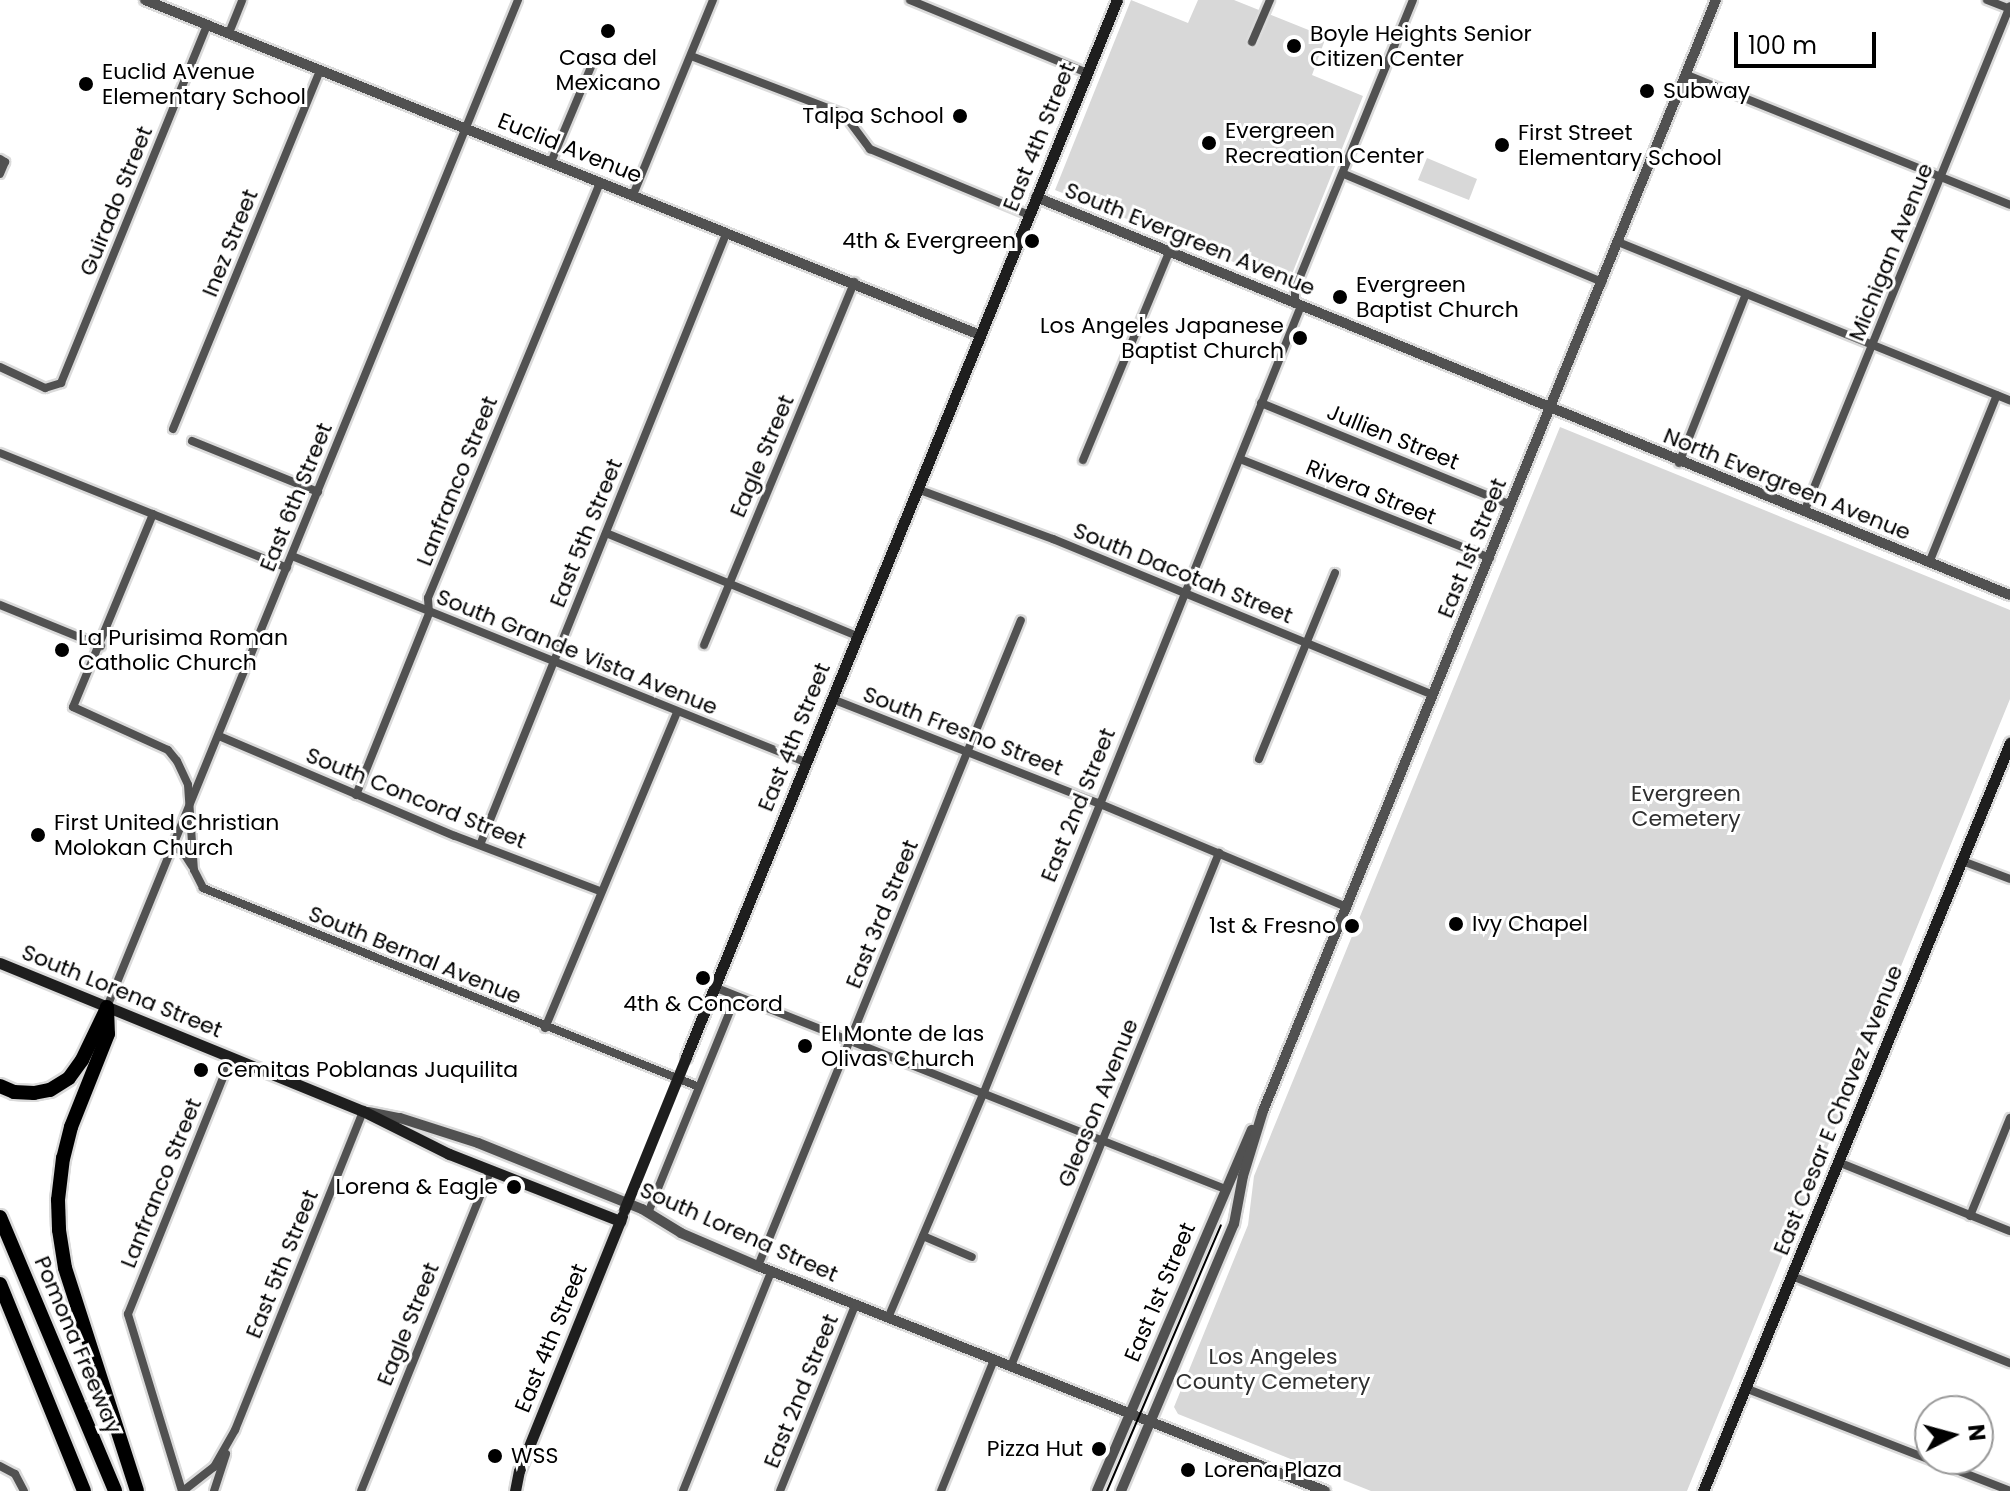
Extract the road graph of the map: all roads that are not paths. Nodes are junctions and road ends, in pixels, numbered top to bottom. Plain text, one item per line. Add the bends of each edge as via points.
1 (145, 0) edge
2 (242, 0) edge
3 (518, 0) edge
4 (713, 0) edge
5 (910, 0) edge
6 (1117, 0) edge
7 (1270, 0) edge
8 (1413, 0) edge
9 (1716, 0) edge
10 (1987, 0) edge
11 (2010, 8) edge
12 (207, 25) junction
13 (229, 33) junction
14 (1252, 42) dead end
15 (691, 56) junction
16 (593, 62) dead end
17 (320, 70) junction
18 (1087, 73) junction
19 (1687, 75) junction
20 (466, 127) junction
21 (3, 160) edge
22 (551, 162) junction
23 (0, 174) edge
24 (1344, 174) junction
25 (1940, 175) junction
26 (600, 182) junction
27 (633, 195) junction
28 (1036, 197) junction
29 (2010, 205) edge
30 (1029, 215) junction
31 (726, 234) junction
32 (1618, 242) junction
33 (1169, 252) junction
34 (854, 282) junction
35 (1602, 282) junction
36 (1746, 294) junction
37 (1298, 305) junction
38 (980, 335) junction
39 (1874, 343) junction
40 (0, 367) edge
41 (1997, 395) junction
42 (2010, 400) edge
43 (1261, 403) junction
44 (1551, 408) junction
45 (173, 429) dead end
46 (192, 441) dead end
47 (0, 453) edge
48 (1240, 459) junction
49 (1083, 460) dead end
50 (1679, 463) junction
51 (917, 489) junction
52 (318, 492) junction
53 (1511, 505) junction
54 (1804, 512) junction
55 (153, 514) junction
56 (606, 533) junction
57 (292, 556) junction
58 (1490, 558) junction
59 (1929, 563) junction
60 (287, 568) junction
61 (1335, 573) dead end
62 (730, 582) junction
63 (1183, 594) junction
64 (2010, 595) edge
65 (0, 605) edge
66 (429, 613) junction
67 (1021, 620) dead end
68 (857, 636) junction
69 (1305, 643) junction
70 (704, 645) dead end
71 (101, 646) junction
72 (552, 663) junction
73 (1433, 695) junction
74 (832, 699) junction
75 (677, 712) junction
76 (219, 736) junction
77 (2010, 743) edge
78 (967, 753) junction
79 (1259, 759) dead end
80 (805, 762) junction
81 (356, 795) junction
82 (191, 801) junction
83 (1098, 803) junction
84 (480, 845) junction
85 (173, 847) junction
86 (1219, 853) junction
87 (1962, 861) junction
88 (194, 870) junction
89 (2010, 879) edge
90 (600, 891) junction
91 (1347, 907) junction
92 (0, 963) edge
93 (714, 987) junction
94 (736, 996) junction
95 (107, 1007) junction
96 (545, 1028) junction
97 (850, 1040) junction
98 (231, 1058) junction
99 (0, 1086) edge
100 (699, 1087) junction
101 (984, 1092) junction
102 (363, 1111) junction
103 (1263, 1111) junction
104 (2010, 1118) edge
105 (1103, 1140) junction
106 (1838, 1162) junction
107 (490, 1171) junction
108 (1225, 1189) junction
109 (648, 1213) junction
110 (622, 1216) junction
111 (1970, 1216) junction
112 (0, 1217) edge
113 (2010, 1231) edge
114 (923, 1236) junction
115 (972, 1257) dead end
116 (758, 1266) junction
117 (771, 1272) junction
118 (1792, 1276) junction
119 (0, 1284) edge
120 (855, 1305) junction
121 (888, 1318) junction
122 (994, 1360) junction
123 (2010, 1363) edge
124 (1011, 1366) junction
125 (1745, 1388) junction
126 (1136, 1416) junction
127 (1153, 1423) junction
128 (235, 1430) junction
129 (0, 1466) edge
130 (24, 1491) edge
131 (84, 1491) edge
132 (115, 1491) edge
133 (137, 1491) edge
134 (182, 1491) edge
135 (214, 1491) edge
136 (361, 1491) edge
137 (515, 1491) edge
138 (683, 1491) edge
139 (780, 1491) edge
140 (941, 1491) edge
141 (1097, 1491) edge
142 (1121, 1491) edge
143 (1325, 1491) edge
144 (1703, 1491) edge
145 (2010, 1491) edge

1 - 12 street, Euclid Avenue
2 - 13 street
3 - 20 street, East 6th Street
4 - 15 street
5 - 18 street
6 - 18 main road, East 4th Street
7 - 14 street
8 - 24 street, East 2nd Street
9 - 19 street, East 1st Street
10 - 11 street
11 - 25 street, Michigan Avenue
12 - 13 street, Euclid Avenue
12 - 40 street, Guirado Street via 61,383 45,388
13 - 17 street, Euclid Avenue
15 - 27 street
15 - 30 street via 844,114 870,149
16 - 22 street
17 - 20 street, Euclid Avenue
17 - 45 street, Inez Street
18 - 28 main road, East 4th Street
19 - 25 street
19 - 32 street, East 1st Street
20 - 22 street, Euclid Avenue
20 - 52 street, East 6th Street
21 - 23 street
22 - 26 street, Euclid Avenue
24 - 35 street
24 - 37 street, East 2nd Street via 1295,289
25 - 29 street
25 - 39 street, Michigan Avenue
26 - 27 street, Euclid Avenue
26 - 66 street, Lanfranco Street via 428,598
27 - 31 street, Euclid Avenue
28 - 30 main road, East 4th Street
28 - 33 street, South Evergreen Avenue
30 - 38 main road, East 4th Street
31 - 34 street, Euclid Avenue
31 - 56 street, East 5th Street
32 - 35 street, East 1st Street
32 - 36 street
33 - 37 street, South Evergreen Avenue
33 - 49 street
34 - 38 street, Euclid Avenue
34 - 62 street, Eagle Street
35 - 44 street, East 1st Street
36 - 39 street
36 - 50 street
37 - 43 street, East 2nd Street
37 - 44 street, South Evergreen Avenue
38 - 51 main road, East 4th Street
39 - 41 street
39 - 54 street, Michigan Avenue
41 - 42 street
41 - 59 street
43 - 48 street, East 2nd Street
43 - 53 street, Jullien Street
44 - 50 street, North Evergreen Avenue
44 - 53 street, East 1st Street
46 - 52 street
47 - 55 street
48 - 58 street, Rivera Street
48 - 63 street, East 2nd Street
50 - 54 street, North Evergreen Avenue
51 - 63 street, South Dacotah Street
51 - 68 main road, East 4th Street
52 - 57 street, East 6th Street
53 - 58 street, East 1st Street
54 - 59 street, North Evergreen Avenue
55 - 60 street
55 - 71 street
56 - 62 street
56 - 72 street, East 5th Street
57 - 60 street, East 6th Street
57 - 66 street, South Grande Vista Avenue
58 - 73 street, East 1st Street
59 - 64 street, North Evergreen Avenue
60 - 76 street, East 6th Street
61 - 69 street
62 - 68 street
62 - 70 street, Eagle Street
63 - 69 street, South Dacotah Street
63 - 83 street, East 2nd Street
65 - 71 street
66 - 72 street, South Grande Vista Avenue
66 - 81 street, Lanfranco Street
67 - 78 street, East 3rd Street
68 - 74 main road, East 4th Street
69 - 73 street, South Dacotah Street
69 - 79 street
71 - 82 street via 73,707 168,750
72 - 75 street, South Grande Vista Avenue
72 - 84 street, East 5th Street
73 - 91 street, East 1st Street
74 - 78 street, South Fresno Street
74 - 80 main road, East 4th Street
75 - 80 street, South Grande Vista Avenue
75 - 90 street
76 - 81 street, South Concord Street
76 - 82 street, East 6th Street
77 - 87 main road, East Cesar E Chavez Avenue
78 - 83 street, South Fresno Street
78 - 97 street, East 3rd Street
80 - 93 main road, East 4th Street
81 - 84 street, South Concord Street
82 - 85 street, East 6th Street
82 - 88 street
83 - 86 street, South Fresno Street
83 - 101 street, East 2nd Street
84 - 90 street, South Concord Street
85 - 88 street, South Bernal Avenue via 183,852
85 - 95 street, East 6th Street
86 - 91 street, South Fresno Street
86 - 105 street, Gleason Avenue
87 - 89 street
87 - 106 main road, East Cesar E Chavez Avenue
88 - 96 street, South Bernal Avenue via 203,888
90 - 96 street
91 - 103 street, East 1st Street
92 - 95 main road, South Lorena Street
93 - 94 street
93 - 110 main road, East 4th Street, bridge
94 - 97 street
94 - 100 street
95 - 98 main road, South Lorena Street
95 - 99 highway via 69,1078 34,1093
95 - 133 highway via 108,1034 63,1158 59,1230 65,1268
96 - 100 street, South Bernal Avenue
97 - 101 street
97 - 116 street, East 3rd Street
98 - 102 main road, South Lorena Street
98 - 134 street, Lanfranco Street via 130,1308 129,1322
100 - 109 street
101 - 105 street
101 - 114 street, East 2nd Street
102 - 107 main road, South Lorena Street
102 - 109 street, South Lorena Street via 478,1143
102 - 128 street, East 5th Street
103 - 108 street, East 1st Street
103 - 127 street, East 1st Street via 1234,1224
104 - 111 street
105 - 108 street
105 - 124 street, Gleason Avenue
106 - 111 street
106 - 118 main road, East Cesar E Chavez Avenue
107 - 110 main road, South Lorena Street
107 - 136 street, Eagle Street
108 - 126 street, East 1st Street
109 - 116 street, South Lorena Street
110 - 137 main road, East 4th Street
111 - 113 street
112 - 132 highway, Pomona Freeway
114 - 115 street
114 - 121 street, East 2nd Street
116 - 117 street, South Lorena Street
117 - 120 street, South Lorena Street
117 - 138 street
118 - 123 street
118 - 125 main road, East Cesar E Chavez Avenue
119 - 131 highway
120 - 121 street, South Lorena Street
120 - 139 street, East 2nd Street
121 - 122 street, South Lorena Street
122 - 124 street, South Lorena Street
122 - 140 street
124 - 126 street, South Lorena Street
125 - 144 main road, East Cesar E Chavez Avenue
125 - 145 street
126 - 127 street, South Lorena Street
126 - 141 street, East 1st Street
127 - 142 street, East 1st Street
127 - 143 street, South Lorena Street
128 - 134 street, East 5th Street via 214,1467
128 - 135 street, East 5th Street
129 - 130 street via 15,1474

